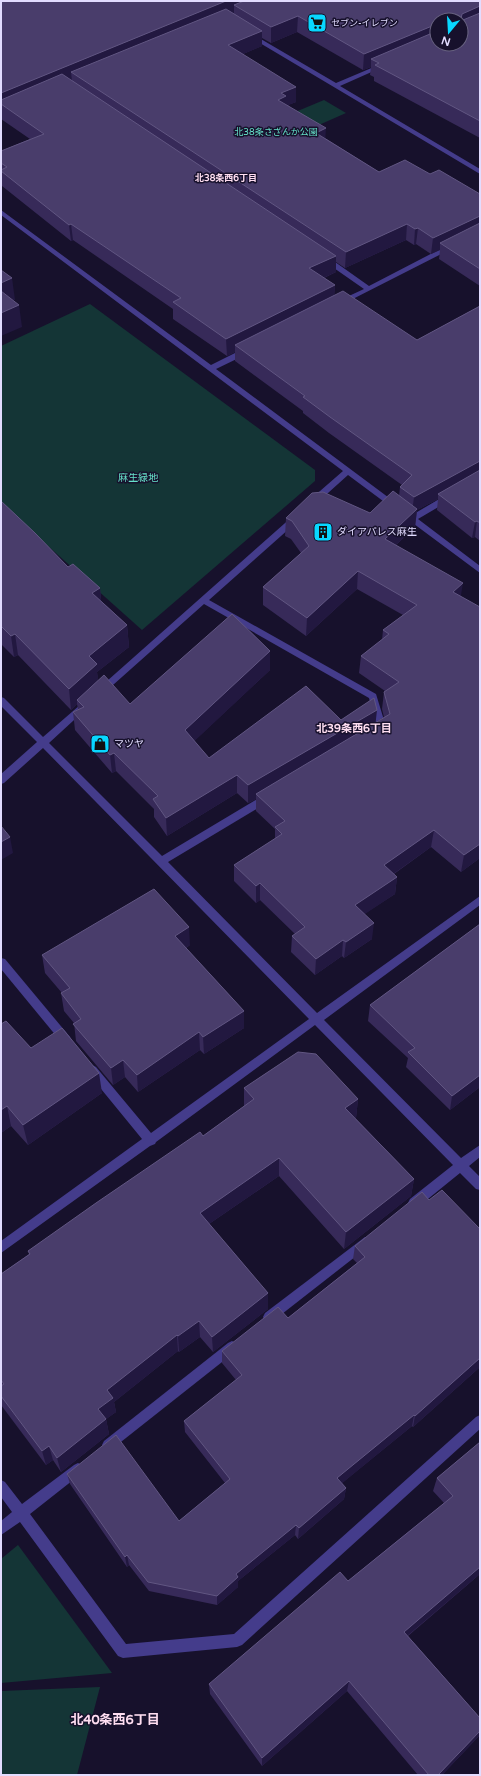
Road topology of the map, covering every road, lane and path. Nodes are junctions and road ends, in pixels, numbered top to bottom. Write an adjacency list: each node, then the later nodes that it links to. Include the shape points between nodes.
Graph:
1 (247, 33): 3 (street)
2 (388, 64): 3 (street)
3 (335, 86): 4 (street)
4 (480, 172)
5 (1, 212): 11 (street)
6 (459, 244): 8 (street)
7 (317, 254): 8 (street)
8 (369, 289): 9 (street)
9 (334, 306)
10 (256, 346): 11 (street)
11 (211, 368): 12 (street)
12 (348, 471): 14 (street); 16 (street)
13 (454, 494): 14 (street)
14 (412, 519): 15 (street)
15 (480, 570)
16 (203, 600): 18 (street, via 373,696 382,730); 19 (street)
17 (1, 700): 19 (street)
18 (368, 738)
19 (43, 743): 20 (street); 22 (street)
20 (1, 780)
21 (274, 794): 22 (street)
22 (160, 862): 25 (street)
23 (480, 900): 25 (street)
24 (1, 962): 26 (street)
25 (316, 1020): 28 (street); 30 (street)
26 (71, 1046)
27 (86, 1064): 28 (street)
28 (151, 1141): 34 (street)
29 (480, 1150): 30 (street)
30 (461, 1165): 31 (street); 32 (street)
31 (480, 1185)
32 (402, 1213)
33 (376, 1233): 35 (street)
34 (1, 1248)
35 (257, 1327)
36 (238, 1342): 38 (street)
37 (480, 1421): 41 (street, via 237,1640 123,1651)
38 (101, 1451)
39 (88, 1461): 41 (street)
40 (1, 1486): 41 (street)
41 (21, 1514): 42 (street)
42 (1, 1529)

